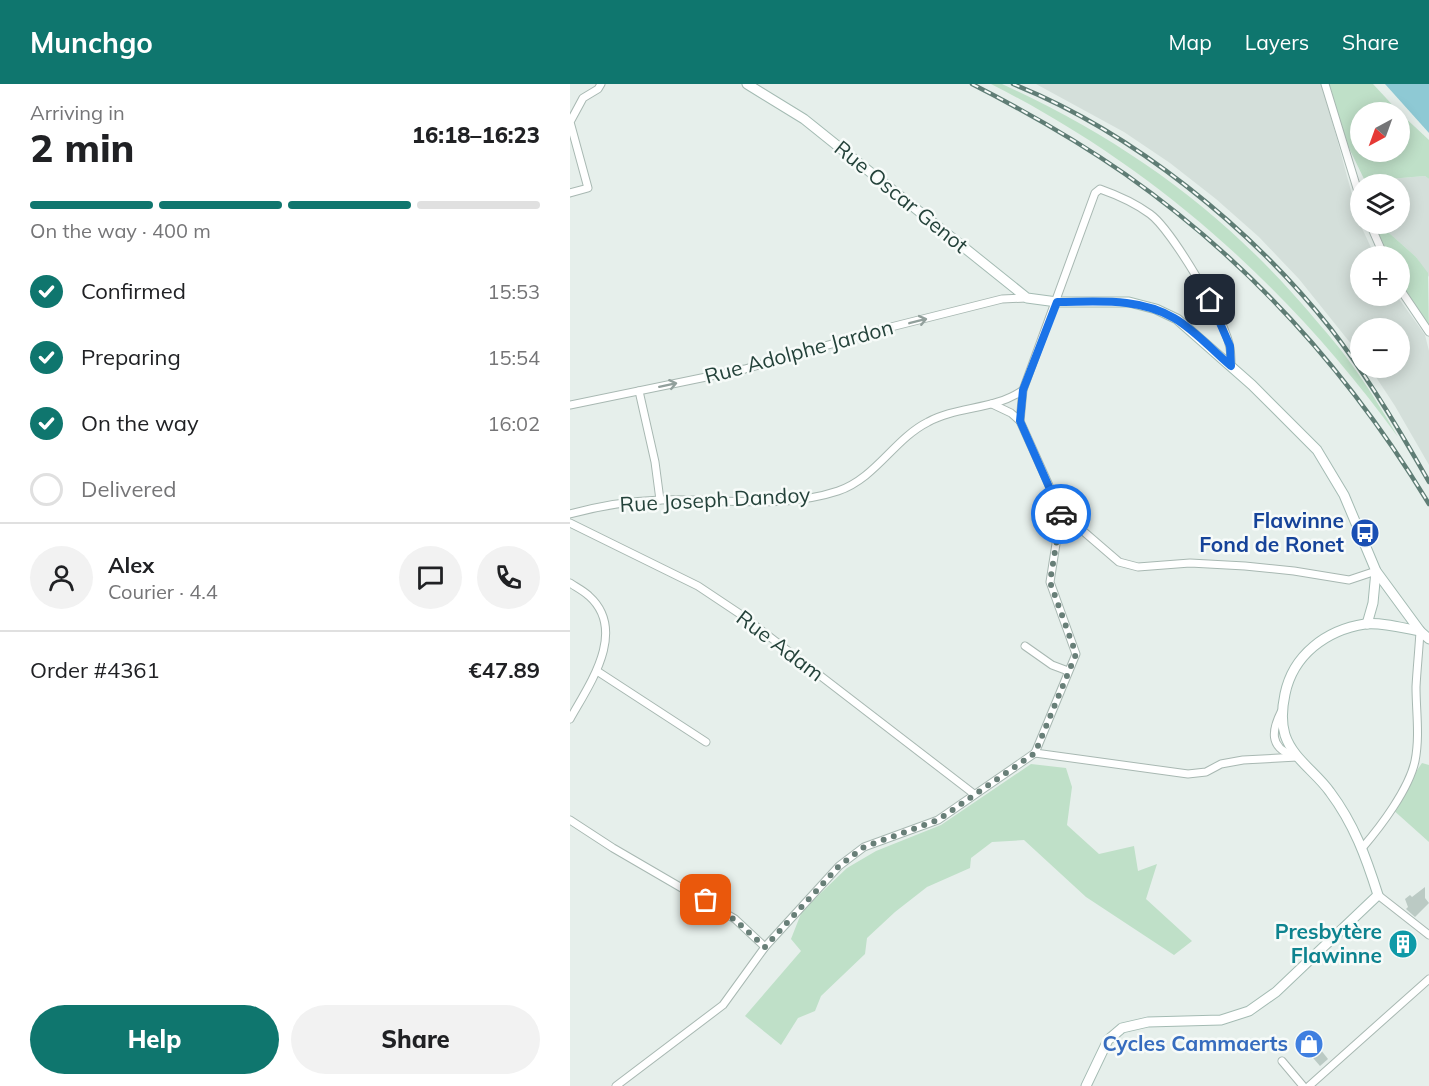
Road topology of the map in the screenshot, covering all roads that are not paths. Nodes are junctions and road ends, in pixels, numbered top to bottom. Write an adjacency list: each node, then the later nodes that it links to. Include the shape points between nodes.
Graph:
1 (601, 84): 5 (street, via 583,98 570,122 588,188)
2 (747, 84): 6 (street, Rue Oscar Genot, via 804,119)
3 (1325, 84): 4 (street)
4 (1353, 174)
5 (570, 193)
6 (1027, 298): 7 (street); 12 (street, Rue Adolphe Jardon, one-way to 6, via 745,369 1002,299)
7 (1057, 302): 10 (street, via 1129,302 1156,309 1177,319); 10 (street, via 1095,193 1100,189 1118,195 1151,214 1172,239 1210,300 1230,346); 11 (street)
8 (1410, 304): 9 (street)
9 (1429, 332)
10 (1231, 366): 20 (street, via 1322,457 1344,495)
11 (1023, 390): 13 (street, Rue Joseph Dandoy); 15 (street)
12 (639, 391): 14 (street, Rue Adolphe Jardon); 16 (street)
13 (992, 404): 15 (street); 16 (street, Rue Joseph Dandoy, via 930,420 911,432 866,476 839,490 797,499)
14 (570, 405)
15 (1020, 421): 17 (street)
16 (660, 500): 18 (street, Rue Joseph Dandoy, via 597,506)
17 (1061, 512): 20 (street, via 1119,562 1138,567 1190,563 1245,566 1349,580); 27 (street, via 1050,582 1076,654)
18 (570, 514)
19 (570, 523): 32 (street, Rue Adam, via 698,586 740,614)
20 (1376, 571): 22 (street); 23 (street)
21 (570, 583): 26 (street, via 590,597 606,626 606,643)
22 (1367, 624): 23 (street); 31 (street, via 1316,643 1300,659 1288,681 1282,710 1285,735)
23 (1420, 631): 24 (street); 34 (street, via 1415,762 1397,798)
24 (1429, 639)
25 (1024, 645): 27 (street)
26 (597, 671): 28 (street); 29 (street)
27 (1068, 671): 30 (street)
28 (570, 719)
29 (706, 742)
30 (1035, 753): 31 (street, via 1188,774 1206,772 1221,764); 32 (street)
31 (1297, 757): 34 (street, via 1330,791)
32 (974, 794): 37 (street, via 938,820 864,847 839,866)
33 (570, 820): 37 (street, via 725,913)
34 (1363, 848): 35 (street)
35 (1378, 895): 36 (street); 41 (street, via 1276,992 1249,1011 1221,1020 1148,1022 1122,1028 1108,1040)
36 (1429, 935)
37 (765, 947): 40 (street, via 723,1005)
38 (1429, 978): 43 (street)
39 (1282, 1061): 42 (street)
40 (616, 1086)
41 (1086, 1086)
42 (1303, 1086)
43 (1309, 1086)

